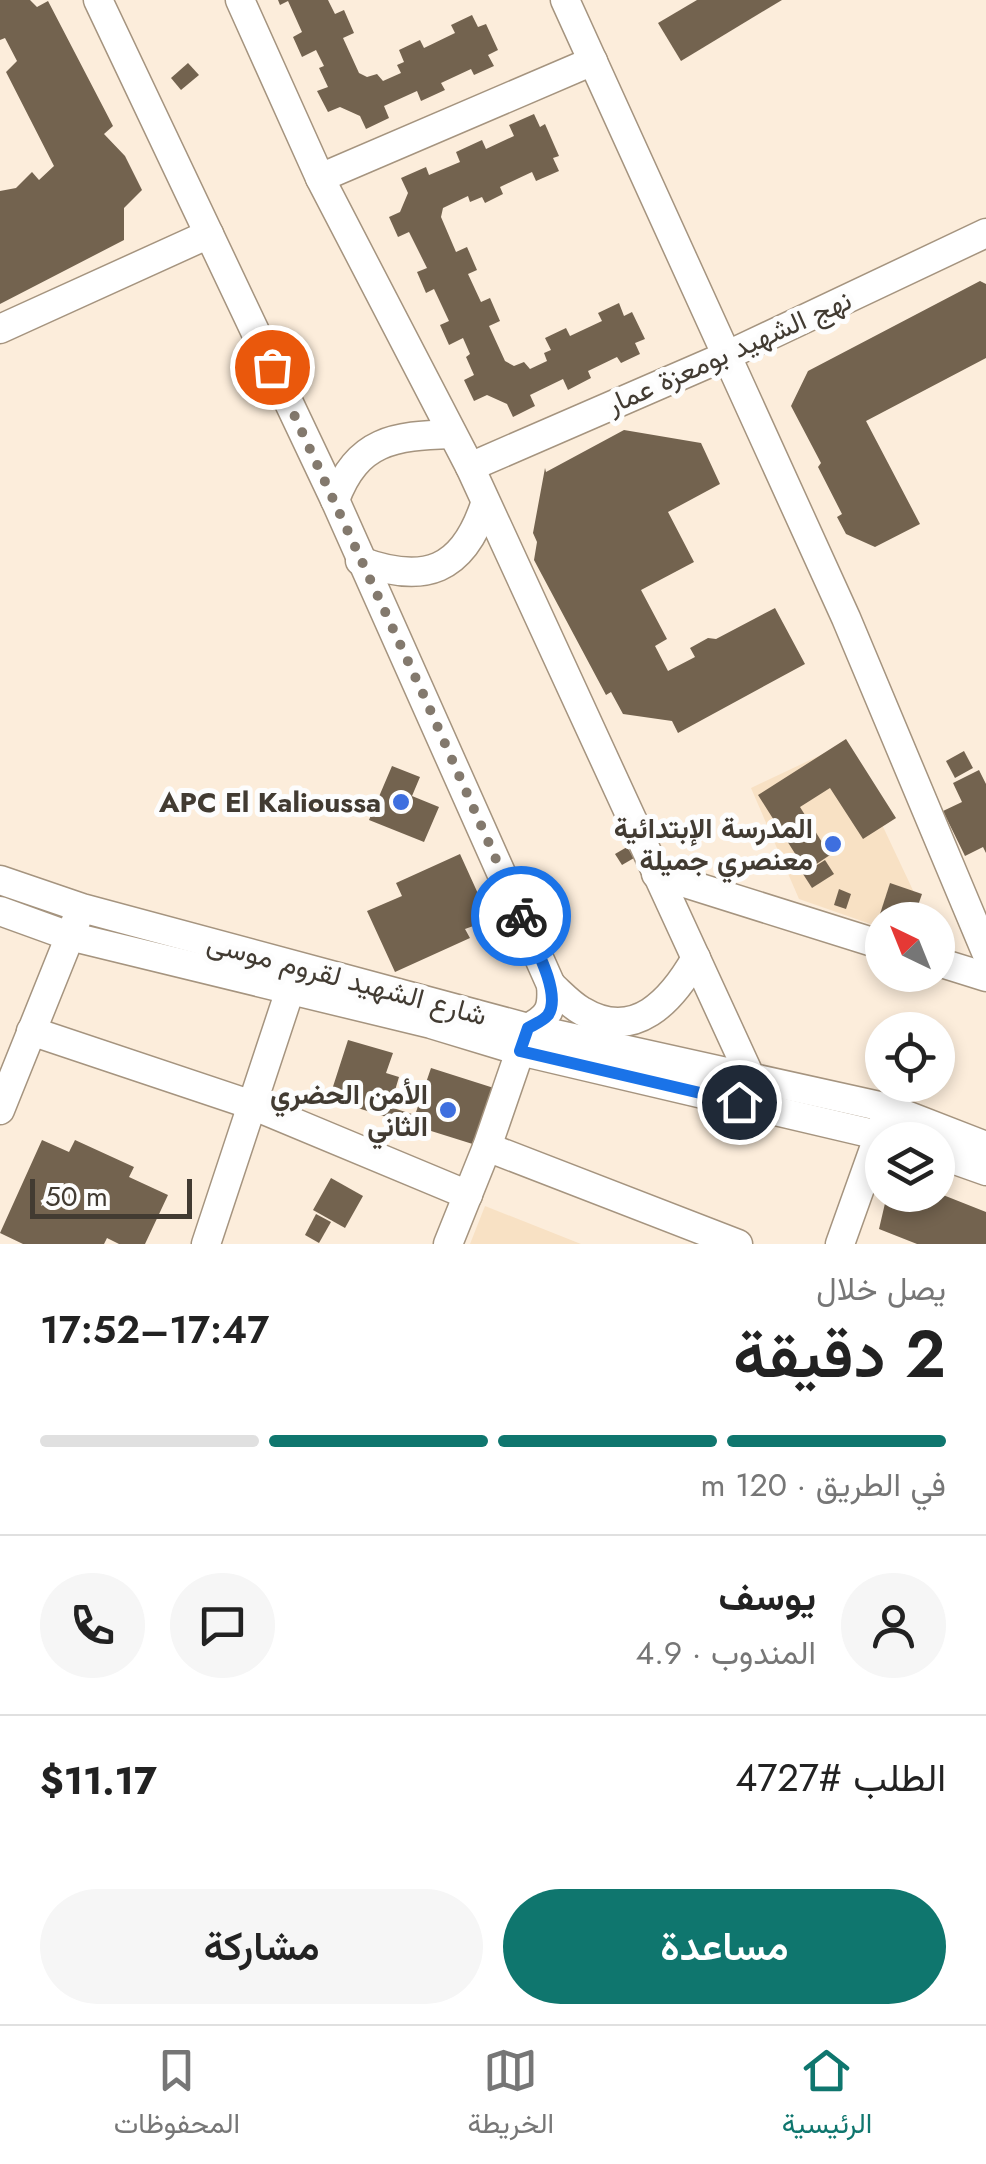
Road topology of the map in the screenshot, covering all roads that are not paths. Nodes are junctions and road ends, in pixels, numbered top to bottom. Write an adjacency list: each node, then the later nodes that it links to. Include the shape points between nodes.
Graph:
1 (98, 0): 6 (street)
2 (240, 0): 5 (street)
3 (565, 0): 4 (street)
4 (594, 61): 5 (street); 9 (street)
5 (320, 178): 10 (street)
6 (208, 234): 8 (street); 12 (street)
7 (986, 234): 9 (street, نهج الشهيد بومعزة عمار)
8 (0, 330)
9 (728, 355): 11 (street, نهج الشهيد بومعزة عمار); 21 (street)
10 (452, 434): 11 (street); 12 (street, via 375,447 351,467)
11 (470, 467): 13 (street)
12 (335, 500): 14 (street)
13 (485, 504): 14 (street, via 472,540 437,568 395,572); 15 (street)
14 (360, 560): 26 (street)
15 (656, 874): 20 (street); 22 (street)
16 (0, 880): 17 (street, شارع الشهيد لقروم موسى)
17 (82, 908): 19 (street); 25 (street, شارع الشهيد لقروم موسى)
18 (0, 911): 19 (street, شارع الشهيد لقروم موسى)
19 (69, 936): 25 (street, شارع الشهيد لقروم موسى); 28 (street)
20 (865, 940)
21 (986, 952)
22 (696, 958): 27 (street, via 656,1010 633,1020); 30 (street)
23 (955, 967): 24 (street)
24 (986, 977)
25 (294, 978): 29 (street, شارع الشهيد لقروم موسى); 31 (street)
26 (551, 985): 27 (street); 29 (street, via 553,1005)
27 (599, 1020): 29 (street)
28 (31, 1031): 31 (street); 32 (street)
29 (524, 1039): 30 (street, شارع الشهيد لقروم موسى); 33 (street, شارع الشهيد لقروم موسى); 37 (street)
30 (751, 1078): 34 (street, شارع الشهيد لقروم موسى)
31 (252, 1105): 41 (street); 42 (street)
32 (0, 1110)
33 (868, 1122)
34 (875, 1122)
35 (955, 1140): 36 (street, شارع الشهيد لقروم موسى)
36 (986, 1146)
37 (488, 1148): 41 (street); 44 (street)
38 (955, 1160): 39 (street)
39 (986, 1172)
40 (865, 1184): 45 (street)
41 (468, 1194): 43 (street)
42 (206, 1244)
43 (448, 1244)
44 (738, 1244)
45 (840, 1244)

